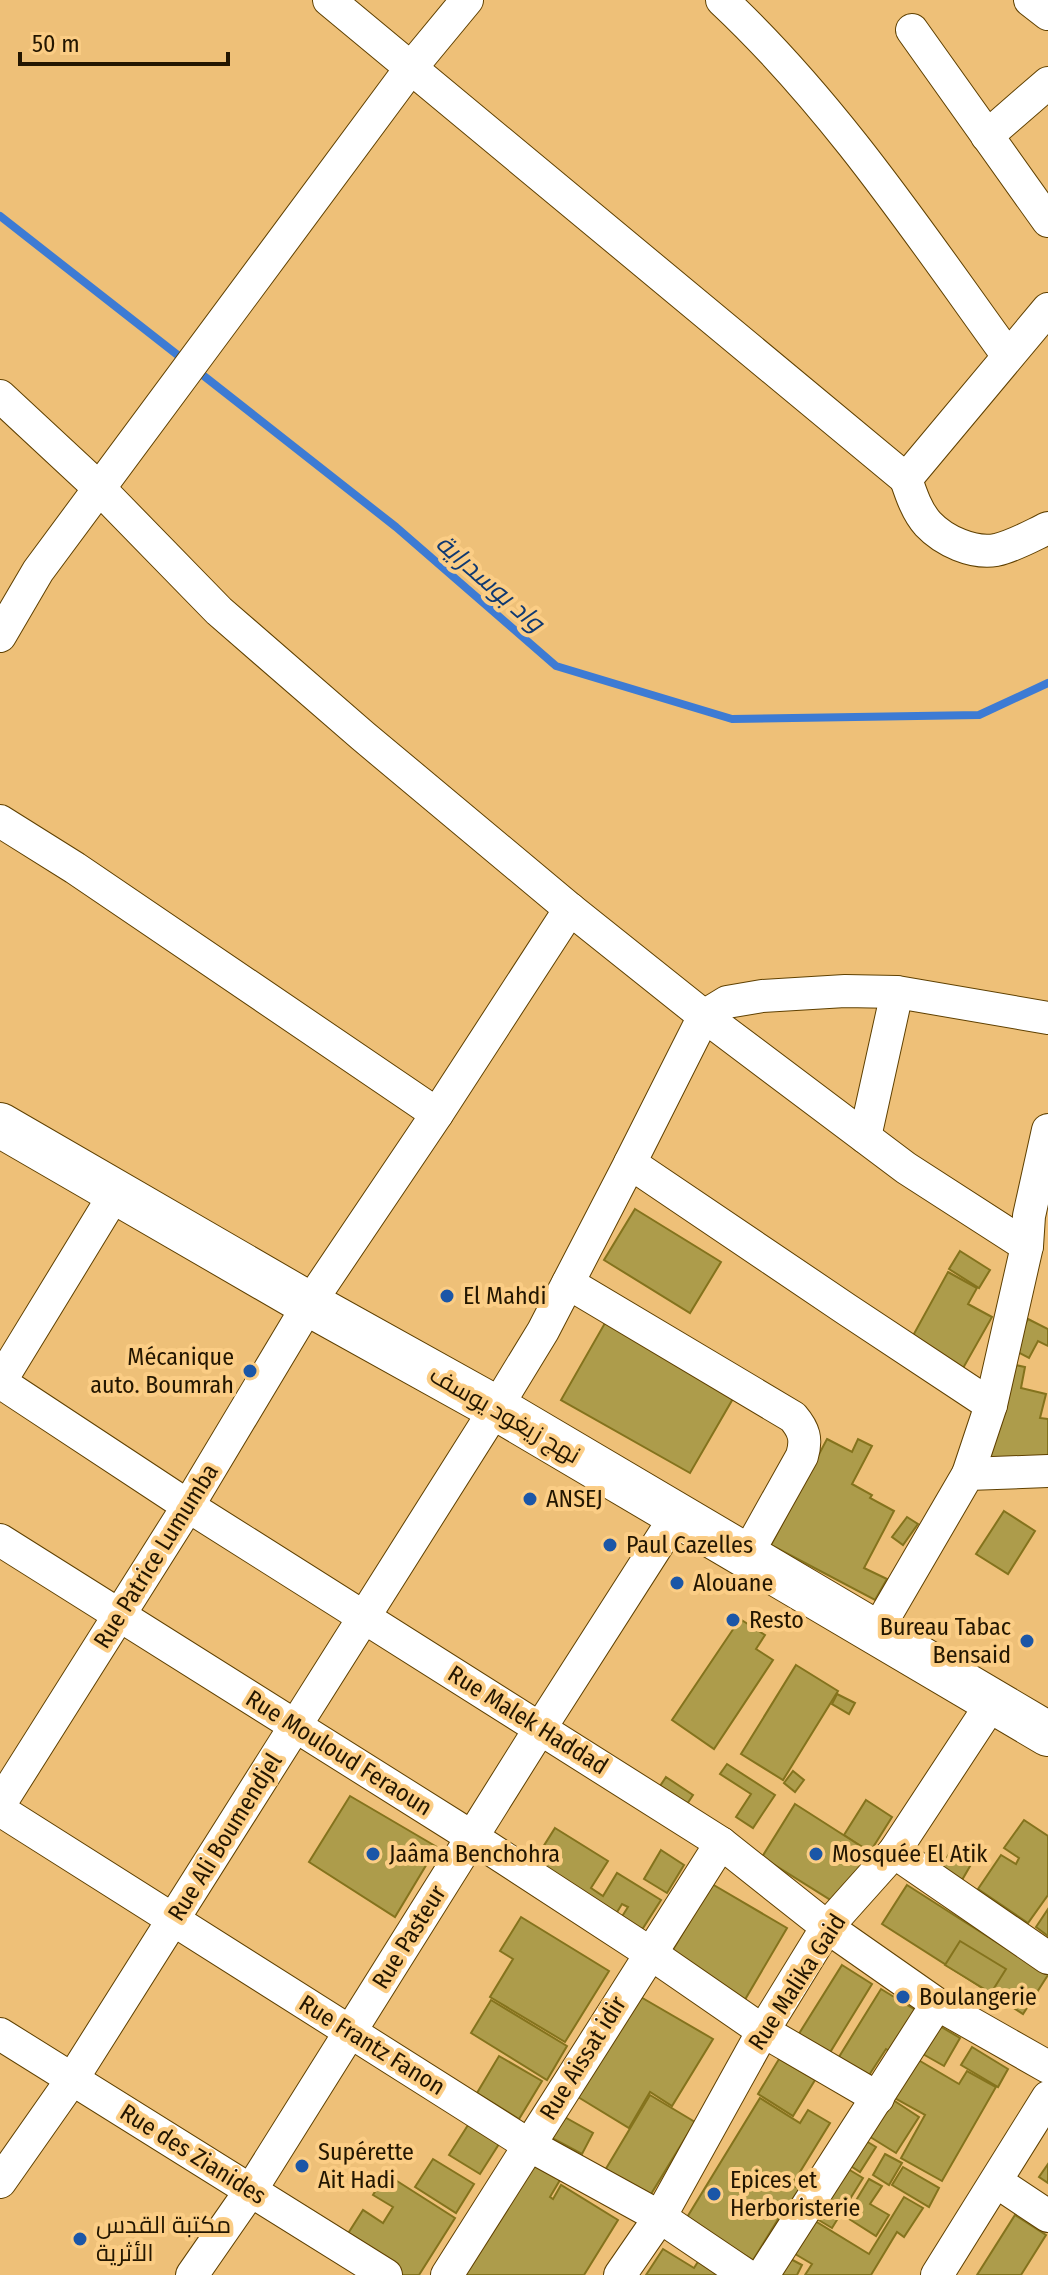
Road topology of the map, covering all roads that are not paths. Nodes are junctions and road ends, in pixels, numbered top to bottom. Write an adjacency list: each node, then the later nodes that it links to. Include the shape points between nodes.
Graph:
1 (329, 0): 7 (street)
2 (467, 0): 7 (street)
3 (722, 0): 12 (street, via 793,73 874,172)
4 (1030, 0): 5 (street)
5 (1048, 14)
6 (912, 30): 9 (street)
7 (410, 69): 14 (street); 15 (street)
8 (1048, 83): 9 (street)
9 (987, 136): 10 (street)
10 (1048, 221)
11 (1048, 309): 12 (street)
12 (1008, 356): 14 (street)
13 (0, 396): 15 (street)
14 (906, 479): 16 (street, via 928,524 965,547 994,550)
15 (99, 488): 17 (street); 19 (street, via 219,611)
16 (1048, 528)
17 (3, 625)
18 (0, 821): 23 (street)
19 (570, 909): 21 (street); 23 (street, Rue Patrice Lumumba)
20 (897, 992): 21 (street, via 762,996 727,1002); 22 (street); 26 (street)
21 (704, 1016): 26 (street); 27 (street, Rue Ali Boumendjel)
22 (1048, 1018)
23 (437, 1114): 31 (street, Rue Patrice Lumumba)
24 (0, 1125): 28 (main road, نهج زيغود يوسف)
25 (1048, 1130): 29 (street)
26 (865, 1137): 29 (street, via 906,1168)
27 (630, 1163): 30 (street, Rue Ali Boumendjel); 33 (street)
28 (116, 1192): 31 (main road, نهج زيغود يوسف); 32 (street)
29 (1034, 1227): 33 (street)
30 (568, 1283): 34 (street, Rue Ali Boumendjel); 40 (street, via 793,1417 802,1428 802,1456)
31 (309, 1304): 34 (main road, نهج زيغود يوسف); 37 (street, Rue Patrice Lumumba)
32 (0, 1382): 37 (street, Rue Malek Haddad)
33 (991, 1405): 36 (street)
34 (496, 1408): 38 (main road, نهج زيغود يوسف); 42 (street, Rue Ali Boumendjel)
35 (1048, 1471): 36 (street)
36 (968, 1474): 43 (street)
37 (188, 1506): 41 (street, Rue Patrice Lumumba); 42 (street, Rue Malek Haddad)
38 (676, 1516): 40 (main road, نهج زيغود يوسف); 46 (street, Rue Pasteur)
39 (0, 1540): 41 (street, Rue Mouloud Feraoun)
40 (746, 1556): 43 (main road, نهج زيغود يوسف)
41 (120, 1616): 45 (street, Rue Mouloud Feraoun); 48 (street, Rue Patrice Lumumba)
42 (365, 1616): 45 (street, Rue Ali Boumendjel); 46 (street, Rue Malek Haddad)
43 (876, 1632): 44 (main road, نهج زيغود يوسف)
44 (992, 1703): 47 (main road, نهج زيغود يوسف); 52 (street, Rue Malika Gaid)
45 (296, 1726): 50 (street, Rue Mouloud Feraoun); 53 (street, Rue Ali Boumendjel)
46 (541, 1727): 50 (street, Rue Pasteur); 51 (street, Rue Malek Haddad)
47 (1048, 1734)
48 (0, 1804)
49 (0, 1810): 53 (street, Rue Frantz Fanon)
50 (472, 1837): 55 (street, Rue Mouloud Feraoun); 59 (street, Rue Pasteur)
51 (721, 1843): 54 (street, Rue Malek Haddad); 55 (street, Rue Aissat idir)
52 (894, 1852): 54 (street, Rue Malika Gaid); 56 (street)
53 (173, 1918): 59 (street, Rue Frantz Fanon); 62 (street, Rue Ali Boumendjel)
54 (827, 1927): 57 (street, Rue Malek Haddad); 58 (street, Rue Malika Gaid)
55 (650, 1953): 58 (street, Rue Mouloud Feraoun); 65 (street, Rue Aissat idir)
56 (1048, 1958)
57 (937, 2004): 61 (street, Rue Malek Haddad); 64 (street)
58 (763, 2031): 64 (street, Rue Mouloud Feraoun); 70 (street, Rue Malika Gaid)
59 (350, 2032): 65 (street, Rue Frantz Fanon); 68 (street, Rue Pasteur)
60 (0, 2034): 62 (street, Rue des Zianides)
61 (1048, 2067)
62 (73, 2078): 66 (street, Rue Ali Boumendjel); 68 (street, Rue des Zianides)
63 (1048, 2097): 67 (street)
64 (878, 2098): 76 (street)
65 (529, 2145): 70 (street, Rue Frantz Fanon); 73 (street, Rue Aissat idir)
66 (0, 2182)
67 (997, 2182): 69 (street); 77 (street)
68 (251, 2190): 71 (street, Rue Pasteur); 72 (street, Rue des Zianides)
69 (1048, 2216)
70 (660, 2217): 74 (street, Rue Malika Gaid); 75 (street, Rue Frantz Fanon)
71 (192, 2275)
72 (386, 2275)
73 (447, 2275)
74 (620, 2275)
75 (746, 2275)
76 (763, 2275)
77 (937, 2275)

